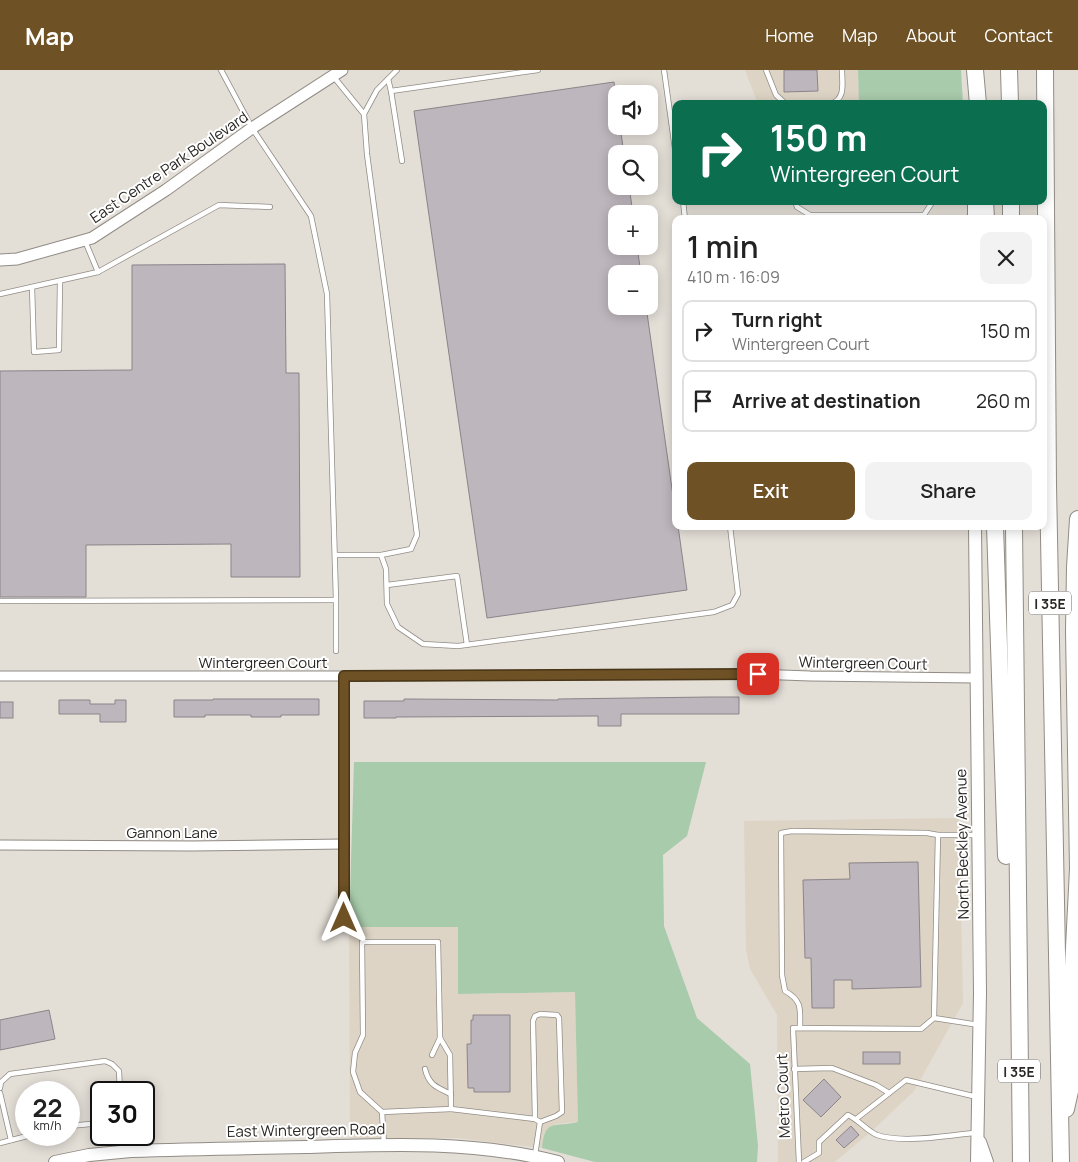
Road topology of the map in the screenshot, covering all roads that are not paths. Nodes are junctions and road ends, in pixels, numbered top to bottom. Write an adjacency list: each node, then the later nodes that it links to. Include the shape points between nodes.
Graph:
1 (221, 70): 21 (lane)
2 (397, 70): 11 (lane)
3 (538, 70): 12 (lane)
4 (664, 70): 20 (lane)
5 (766, 70): 13 (lane, via 776,96)
6 (842, 70): 14 (lane, via 843,94)
7 (974, 70): 15 (main road); 16 (highway)
8 (1009, 70): 17 (highway)
9 (1045, 70): 18 (highway, I 35E)
10 (337, 73): 19 (lane); 21 (street, East Centre Park Boulevard)
11 (388, 79): 12 (lane); 19 (lane, via 377,90)
12 (391, 91): 22 (lane)
13 (781, 100)
14 (839, 100)
15 (973, 100)
16 (978, 100)
17 (1010, 100)
18 (1045, 100)
19 (364, 114): 41 (lane, via 366,154 417,536 411,549)
20 (672, 127)
21 (252, 128): 28 (street, East Centre Park Boulevard, via 166,190); 40 (lane, via 311,216 327,294)
22 (402, 161)
23 (796, 205): 25 (lane)
24 (270, 207): 30 (lane, via 219,205)
25 (810, 215)
26 (810, 215): 27 (lane)
27 (924, 215)
28 (84, 240): 29 (street, East Centre Park Boulevard, via 17,259); 30 (lane)
29 (0, 260)
30 (98, 272): 31 (lane)
31 (60, 281): 32 (lane); 32 (lane, via 59,350 34,352)
32 (32, 287): 33 (lane)
33 (0, 294)
34 (1047, 347): 75 (highway, I 35E)
35 (1078, 519): 75 (highway, via 1074,631 1078,861 1072,1082)
36 (730, 530): 45 (lane, via 738,594 732,605 714,612)
37 (975, 530): 49 (main road, North Beckley Avenue)
38 (995, 530): 55 (highway, via 1006,868)
39 (1014, 530): 55 (highway, I 35E)
40 (335, 555): 41 (lane); 43 (lane)
41 (381, 555): 42 (lane, via 386,569)
42 (386, 586): 45 (lane, via 387,604 398,627 423,644); 45 (lane, via 457,576)
43 (336, 600): 44 (lane); 46 (lane)
44 (0, 601)
45 (467, 645)
46 (336, 651)
47 (0, 676): 48 (street, Wintergreen Court)
48 (344, 676): 49 (street, Wintergreen Court, via 758,674); 52 (street)
49 (976, 678): 51 (main road, North Beckley Avenue)
50 (938, 835): 51 (lane); 56 (lane); 58 (lane, via 780,833 782,975 785,991 800,1003)
51 (978, 835): 57 (main road, North Beckley Avenue)
52 (344, 844): 53 (street, Gannon Lane); 54 (street)
53 (0, 845)
54 (344, 918)
55 (1019, 1007): 76 (highway, I 35E)
56 (934, 1018): 57 (lane); 58 (lane, via 921,1029)
57 (980, 1025): 68 (main road, North Beckley Avenue)
58 (800, 1028): 61 (lane, Metro Court, via 793,1028)
59 (440, 1038): 60 (lane); 67 (lane, via 450,1055); 70 (lane, via 438,942 362,942 363,1035 354,1054 353,1072 360,1092)
60 (432, 1055)
61 (794, 1068): 66 (lane, via 832,1068); 86 (lane, Metro Court)
62 (425, 1069): 67 (lane, via 428,1080)
63 (119, 1081): 64 (lane, via 119,1071 105,1061 10,1074 1,1082)
64 (0, 1088)
65 (0, 1093): 78 (lane)
66 (889, 1093): 68 (lane, via 906,1080); 71 (lane)
67 (451, 1094): 69 (lane)
68 (978, 1097): 74 (main road, North Beckley Avenue)
69 (451, 1109): 70 (lane); 72 (lane)
70 (382, 1112): 80 (lane)
71 (856, 1119): 74 (lane, via 876,1134 899,1140); 87 (lane, via 848,1115 820,1142 819,1153)
72 (535, 1120): 73 (lane); 73 (lane, via 533,1021 540,1014 557,1015 562,1112)
73 (540, 1122): 83 (lane)
74 (977, 1132): 88 (main road, North Beckley Avenue); 89 (main road)
75 (1060, 1135): 92 (highway, I 35E)
76 (1020, 1136): 90 (highway); 91 (highway, I 35E)
77 (15, 1139): 78 (lane)
78 (11, 1140): 79 (lane)
79 (0, 1143)
80 (384, 1145): 82 (main road, East Wintergreen Road); 83 (main road, East Wintergreen Road, via 473,1146)
81 (131, 1146): 82 (lane)
82 (131, 1151): 84 (main road, East Wintergreen Road, via 89,1154)
83 (535, 1159): 85 (main road, East Wintergreen Road)
84 (55, 1162)
85 (558, 1162)
86 (798, 1162)
87 (804, 1162)
88 (977, 1162)
89 (987, 1162)
90 (1014, 1162)
91 (1021, 1162)
92 (1060, 1162)

